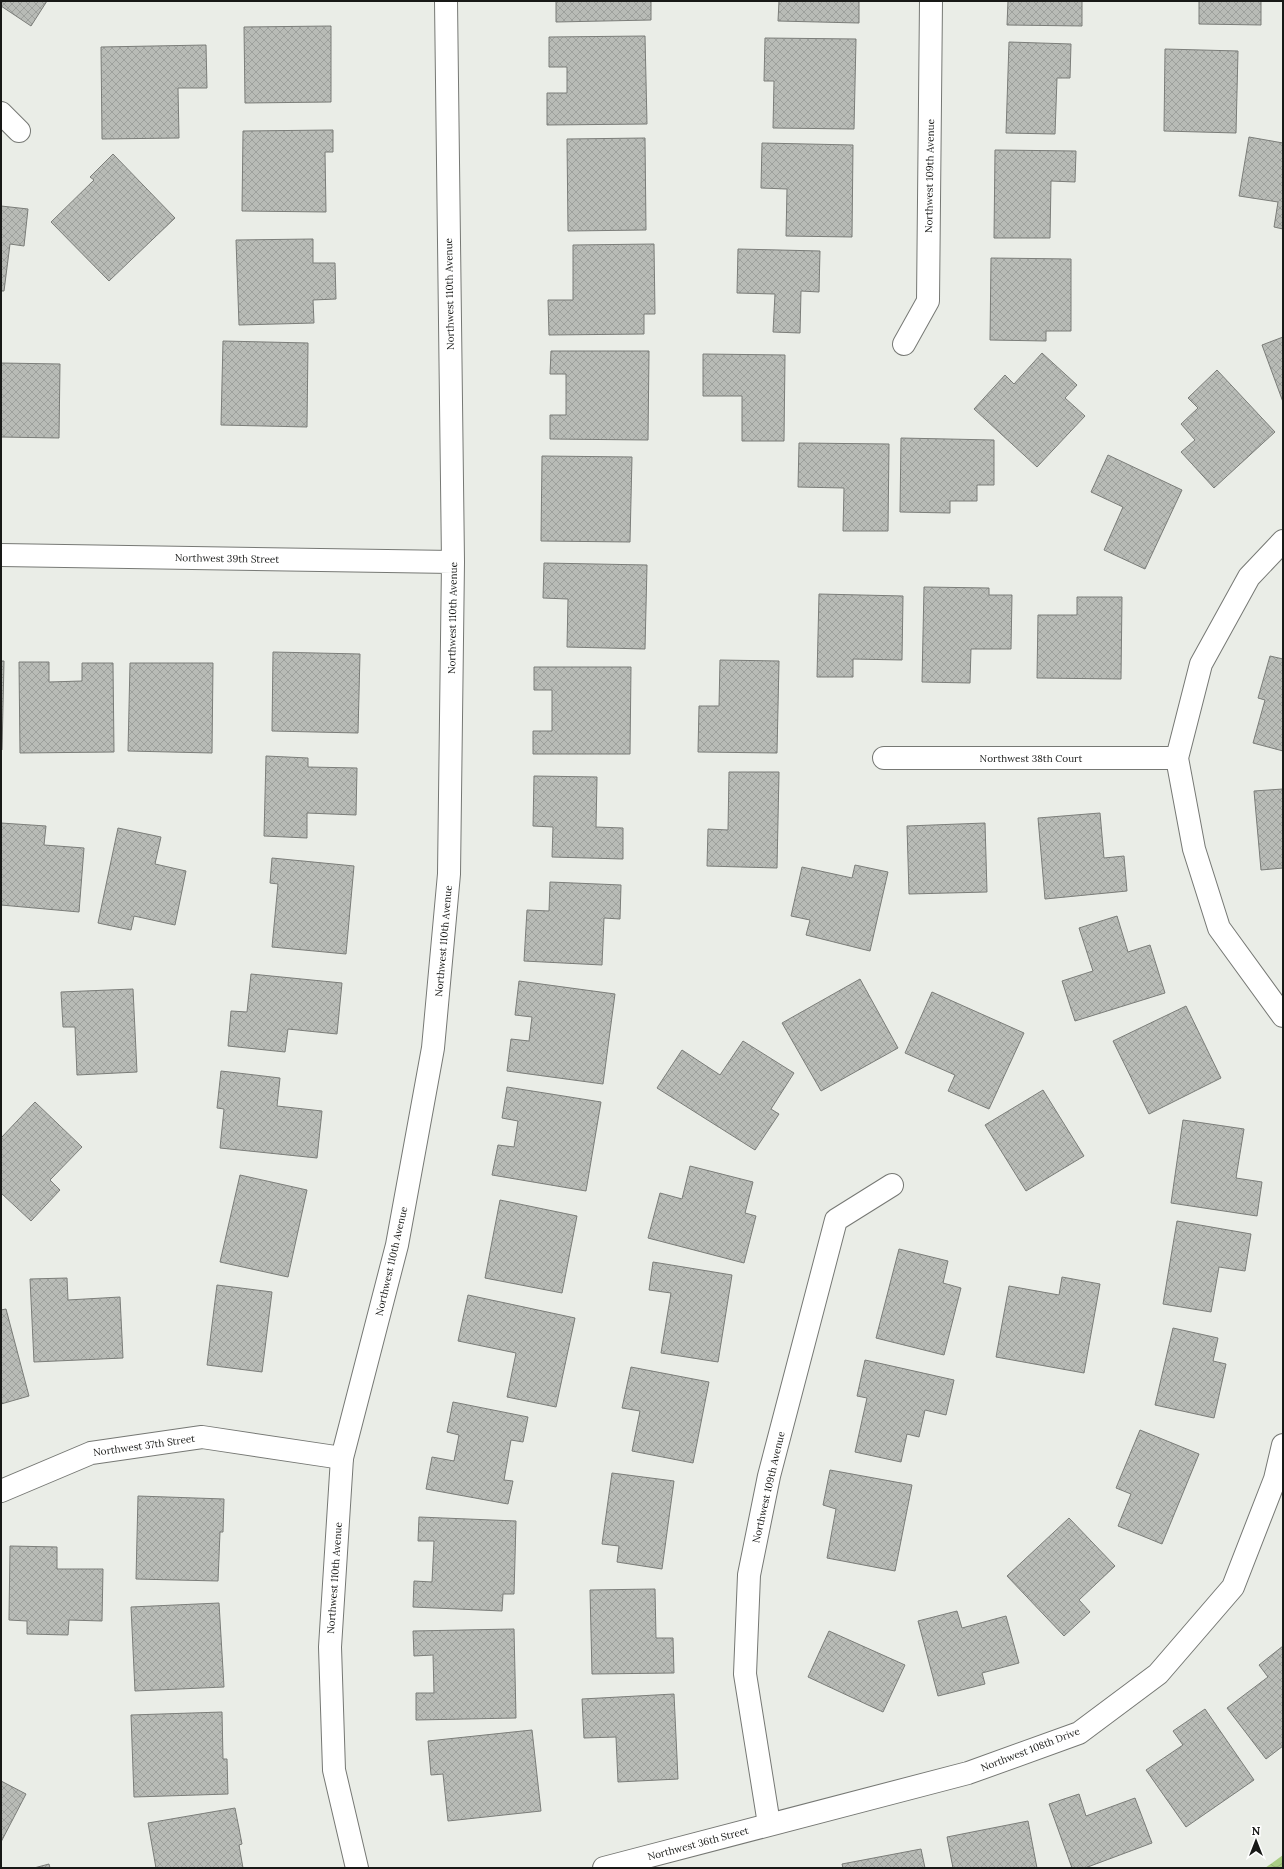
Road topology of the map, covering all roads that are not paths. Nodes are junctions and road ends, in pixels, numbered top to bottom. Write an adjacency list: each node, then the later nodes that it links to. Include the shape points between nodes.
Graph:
1 (446, 1): 8 (street, Northwest 110th Avenue)
2 (931, 1): 5 (street, Northwest 109th Avenue, via 928,301)
3 (1, 113): 4 (street)
4 (19, 131)
5 (904, 344)
6 (1283, 541): 10 (street, via 1249,577 1202,664)
7 (1, 555): 8 (street, Northwest 39th Street)
8 (453, 562): 14 (street, Northwest 110th Avenue, via 449,874 433,1048 397,1245)
9 (884, 758): 10 (street, Northwest 38th Court)
10 (1178, 758): 11 (street, via 1194,849 1219,928)
11 (1283, 1016)
12 (892, 1184): 17 (street, Northwest 109th Avenue, via 836,1220 769,1476 751,1568 745,1674)
13 (1283, 1445): 15 (street, Northwest 108th Drive)
14 (342, 1458): 16 (street, Northwest 37th Street, via 202,1437 91,1453); 18 (street, Northwest 110th Avenue, via 330,1648 334,1770)
15 (1279, 1480): 17 (street, Northwest 108th Drive, via 1233,1587 1158,1674 1079,1733 968,1773)
16 (1, 1491)
17 (769, 1824): 19 (street, Northwest 36th Street)
18 (358, 1868)
19 (604, 1868)

